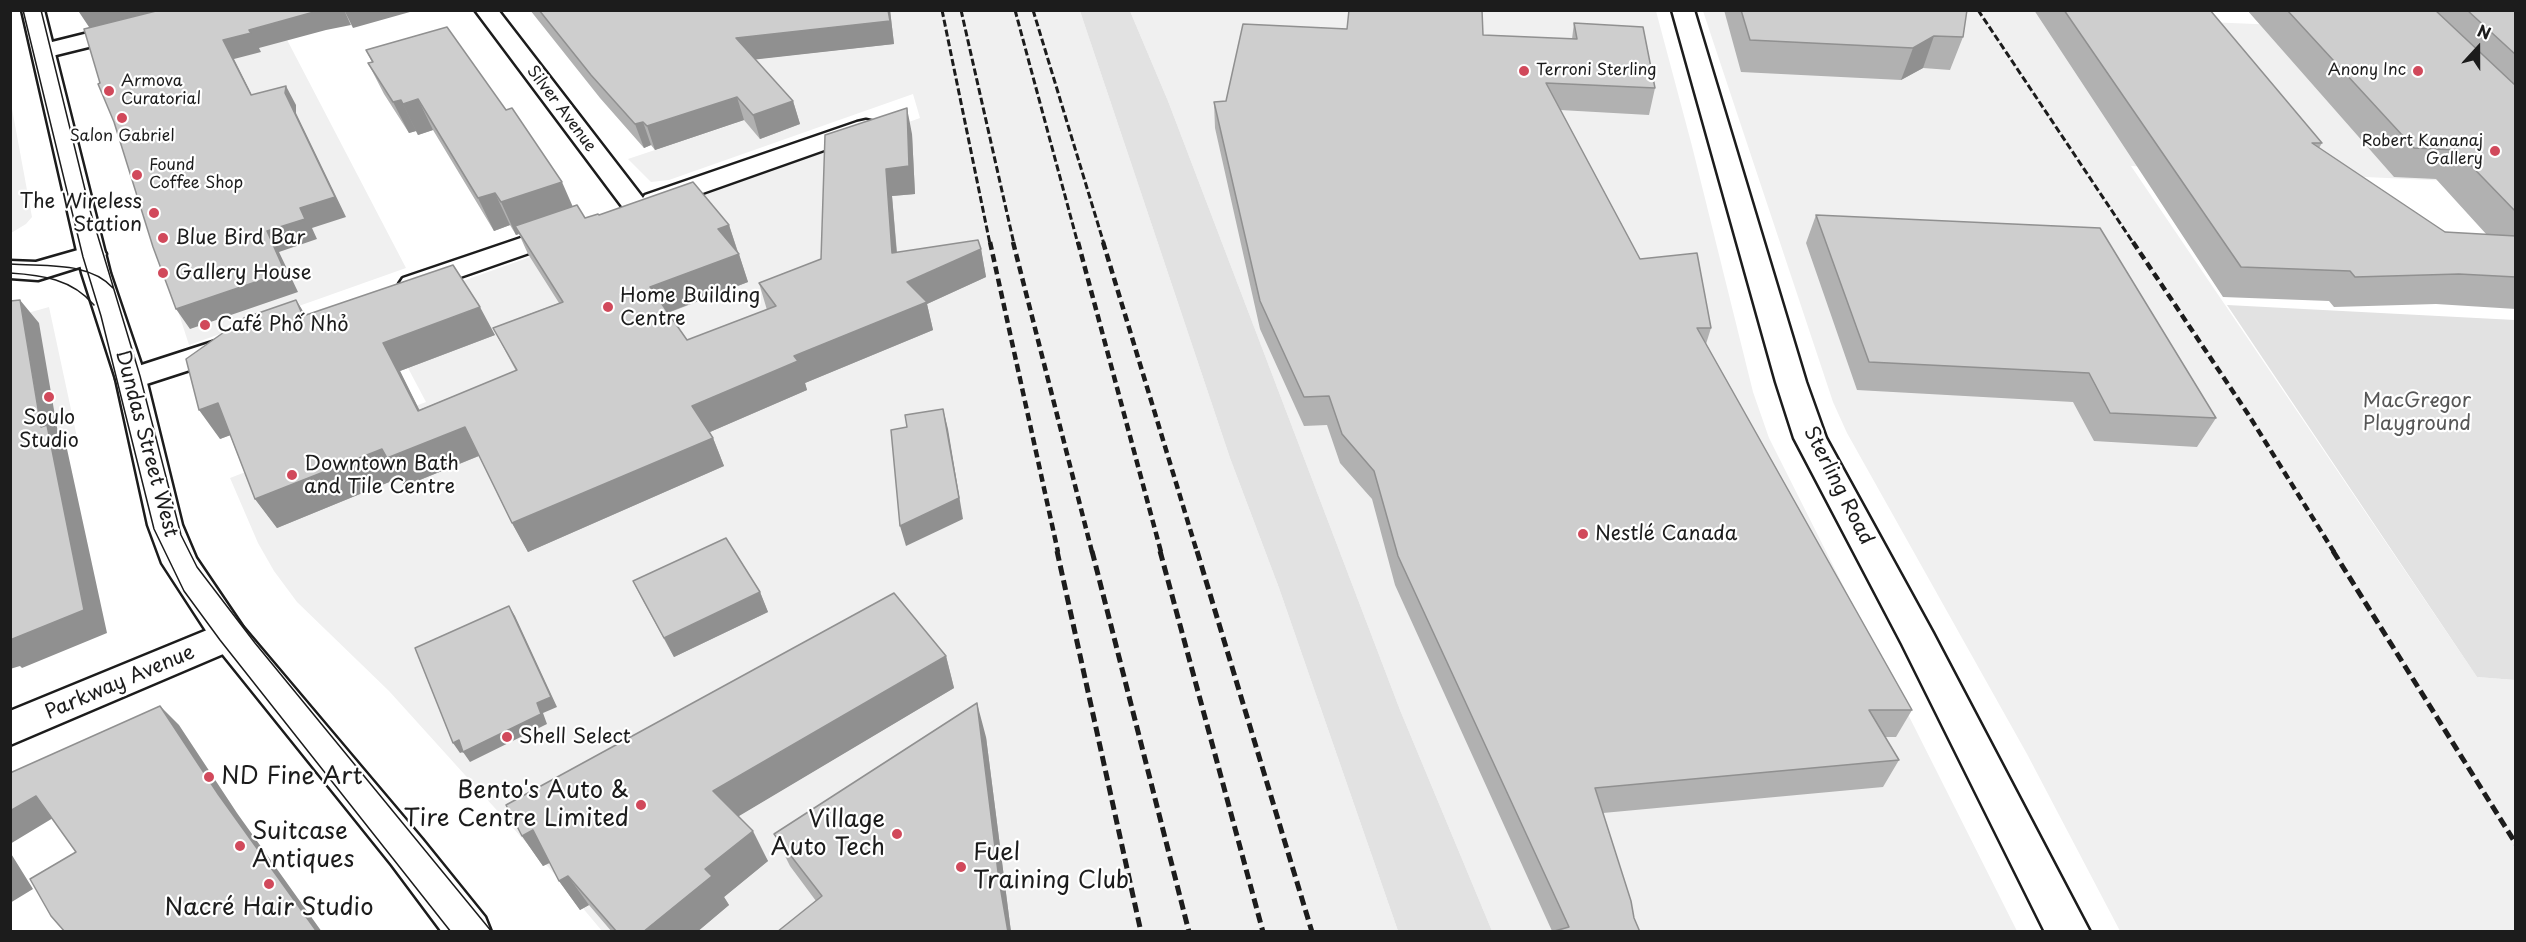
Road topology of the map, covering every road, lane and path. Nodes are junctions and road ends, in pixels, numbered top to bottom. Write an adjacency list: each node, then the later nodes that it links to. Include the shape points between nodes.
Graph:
1 (33, 10): 5 (street, Dundas Street West)
2 (210, 10): 5 (street)
3 (486, 10): 7 (street, Silver Avenue)
4 (1683, 10): 16 (street, Sterling Road, via 1810,438)
5 (44, 51): 8 (street, Dundas Street West)
6 (885, 120): 7 (street)
7 (636, 207): 10 (street)
8 (92, 254): 9 (street, via 38,271); 12 (street, Dundas Street West)
9 (11, 270)
10 (389, 292)
11 (249, 340): 12 (street)
12 (131, 379): 13 (street, Dundas Street West, via 165,525 180,563)
13 (229, 636): 14 (street, Parkway Avenue); 15 (street, Dundas Street West)
14 (10, 729)
15 (469, 932)
16 (2068, 932)

